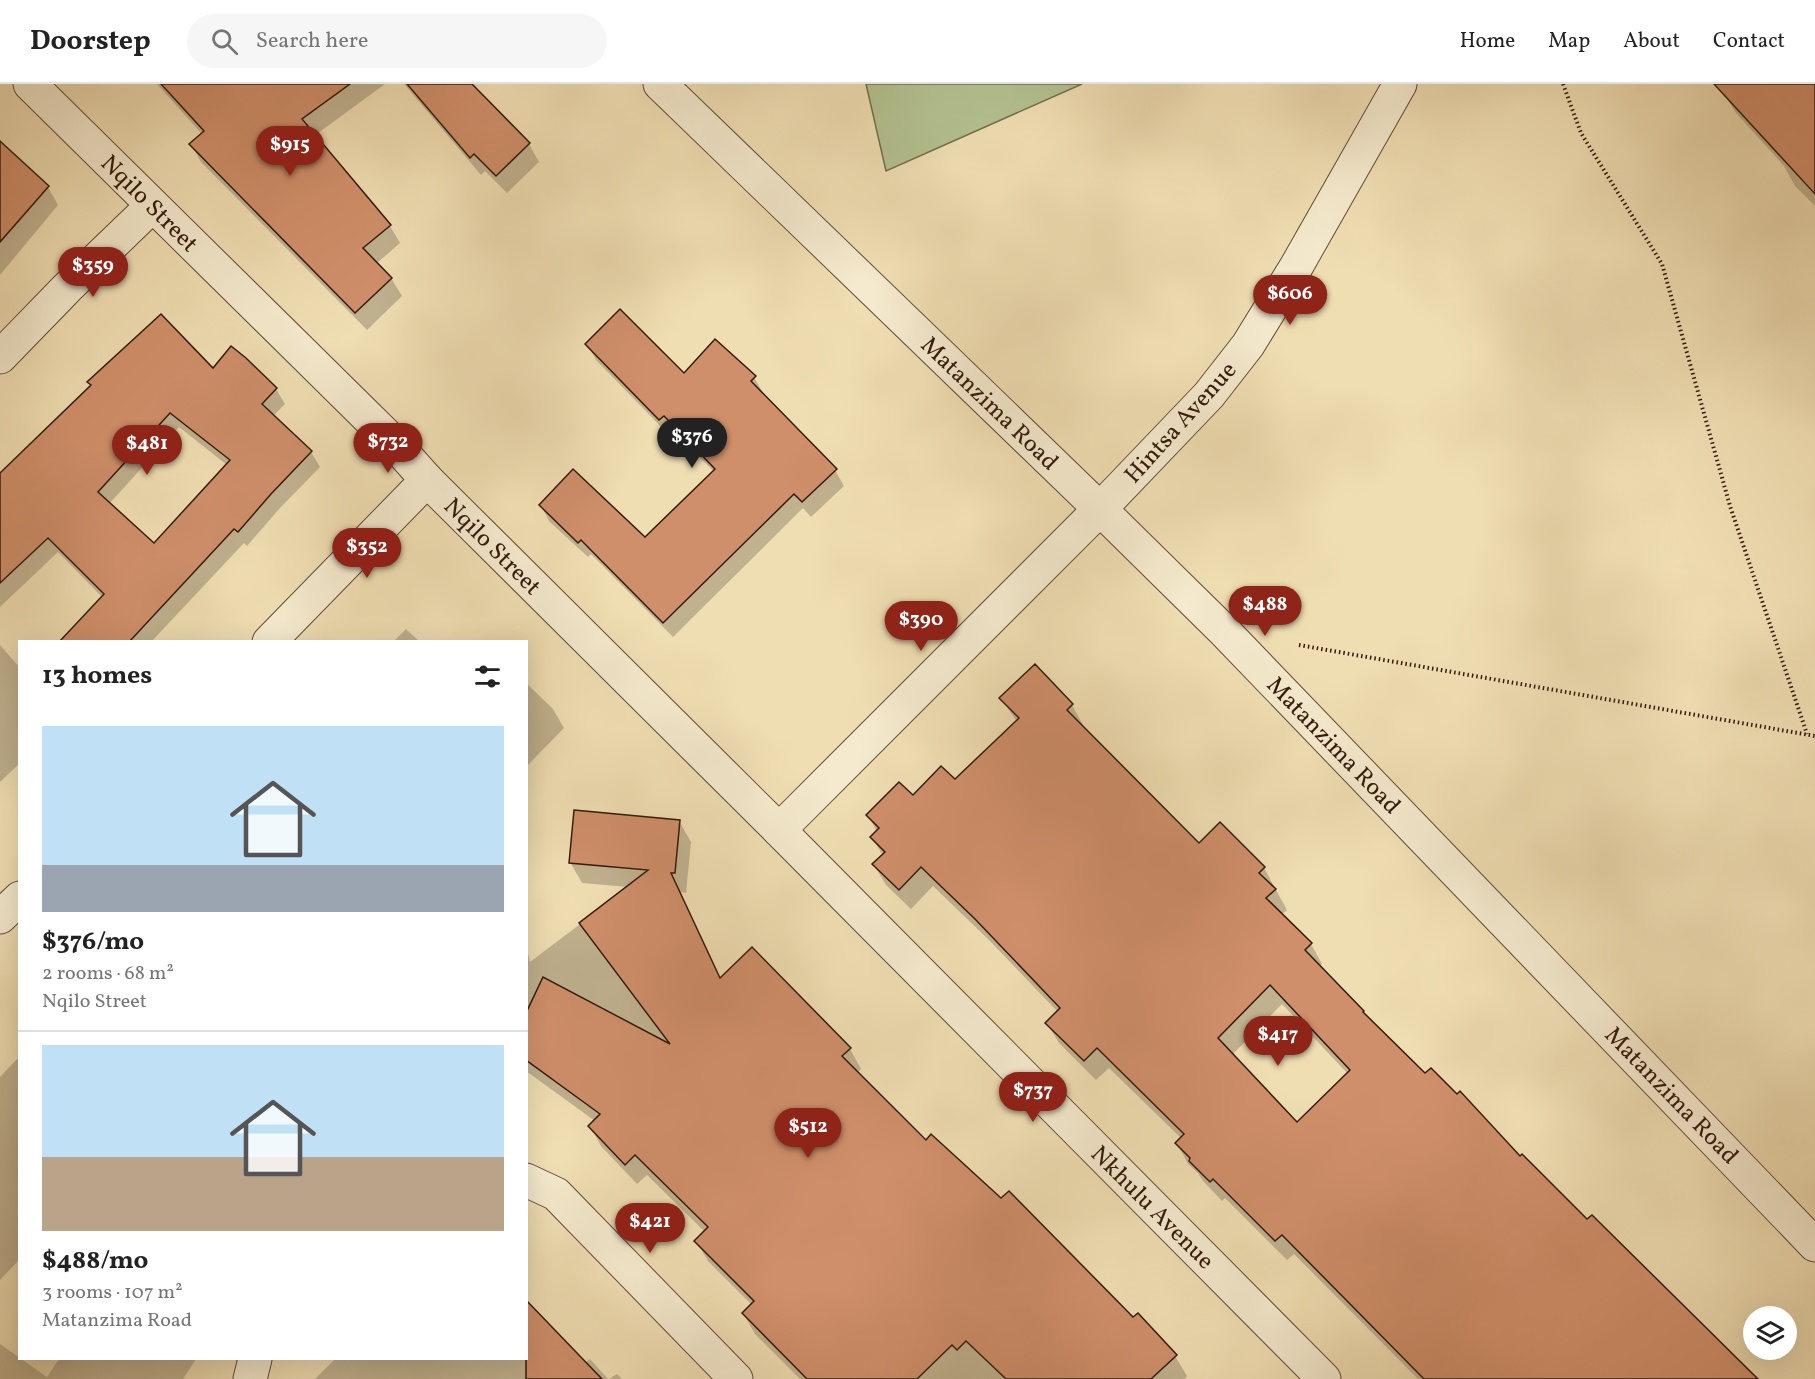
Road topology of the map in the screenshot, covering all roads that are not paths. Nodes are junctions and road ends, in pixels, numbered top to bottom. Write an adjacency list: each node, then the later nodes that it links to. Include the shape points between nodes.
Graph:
1 (30, 84): 4 (street, Nqilo Street)
2 (660, 84): 7 (street, Matanzima Road)
3 (1400, 84): 7 (street, Hintsa Avenue, via 1248,345 1209,395)
4 (152, 206): 5 (street); 6 (street, Nqilo Street)
5 (0, 357)
6 (427, 480): 8 (street); 9 (street, Nqilo Street)
7 (1100, 509): 9 (street, Hintsa Avenue); 13 (street, Matanzima Road, via 1225,632)
8 (271, 640)
9 (779, 830): 17 (street, Nkhulu Avenue)
10 (18, 900): 11 (street)
11 (0, 918)
12 (528, 1181): 16 (street, via 556,1194)
13 (1815, 1245)
14 (255, 1360): 15 (street)
15 (250, 1379)
16 (736, 1379)
17 (1324, 1379)

